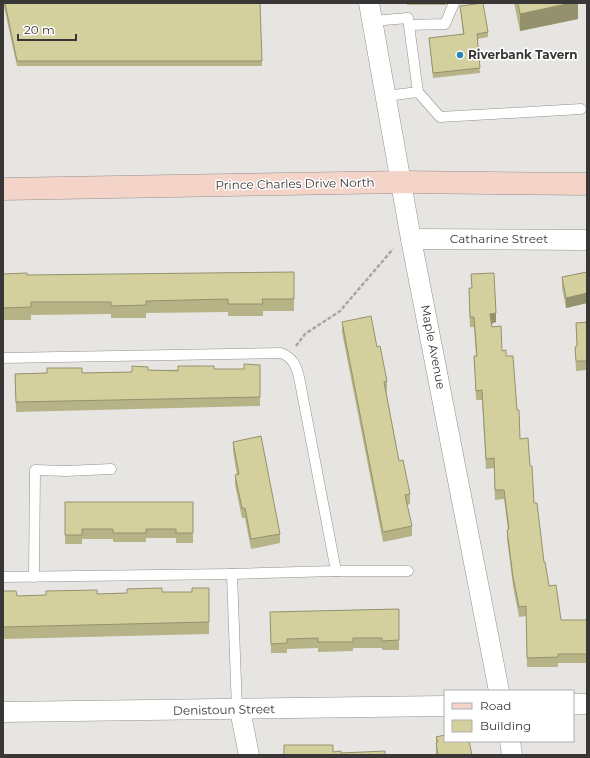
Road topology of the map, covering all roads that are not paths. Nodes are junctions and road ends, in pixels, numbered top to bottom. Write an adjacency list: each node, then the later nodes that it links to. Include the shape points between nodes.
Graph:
1 (454, 3): 3 (lane, via 445,24)
2 (371, 12): 3 (lane, via 408,18); 5 (street, Maple Avenue)
3 (409, 25): 4 (lane)
4 (418, 92): 5 (lane); 6 (lane, via 440,117)
5 (386, 96): 7 (street, Maple Avenue)
6 (581, 109)
7 (402, 182): 8 (main road, Prince Charles Drive North); 9 (main road, Prince Charles Drive North); 11 (street, Maple Avenue)
8 (587, 184)
9 (3, 189)
10 (587, 240): 11 (street, Catharine Street)
11 (412, 241): 19 (street, Maple Avenue)
12 (3, 358): 14 (lane, via 281,353 288,356 294,361 300,377)
13 (111, 469): 18 (lane, via 34,470)
14 (336, 571): 15 (lane); 16 (lane)
15 (408, 571)
16 (232, 574): 18 (lane); 23 (lane)
17 (3, 577): 18 (lane)
18 (34, 577)
19 (500, 690)
20 (574, 704): 21 (street)
21 (587, 704)
22 (444, 706): 23 (street, Denistoun Street)
23 (239, 710): 24 (street, Denistoun Street); 26 (street)
24 (3, 712)
25 (510, 742): 27 (street)
26 (249, 755)
27 (512, 755)

